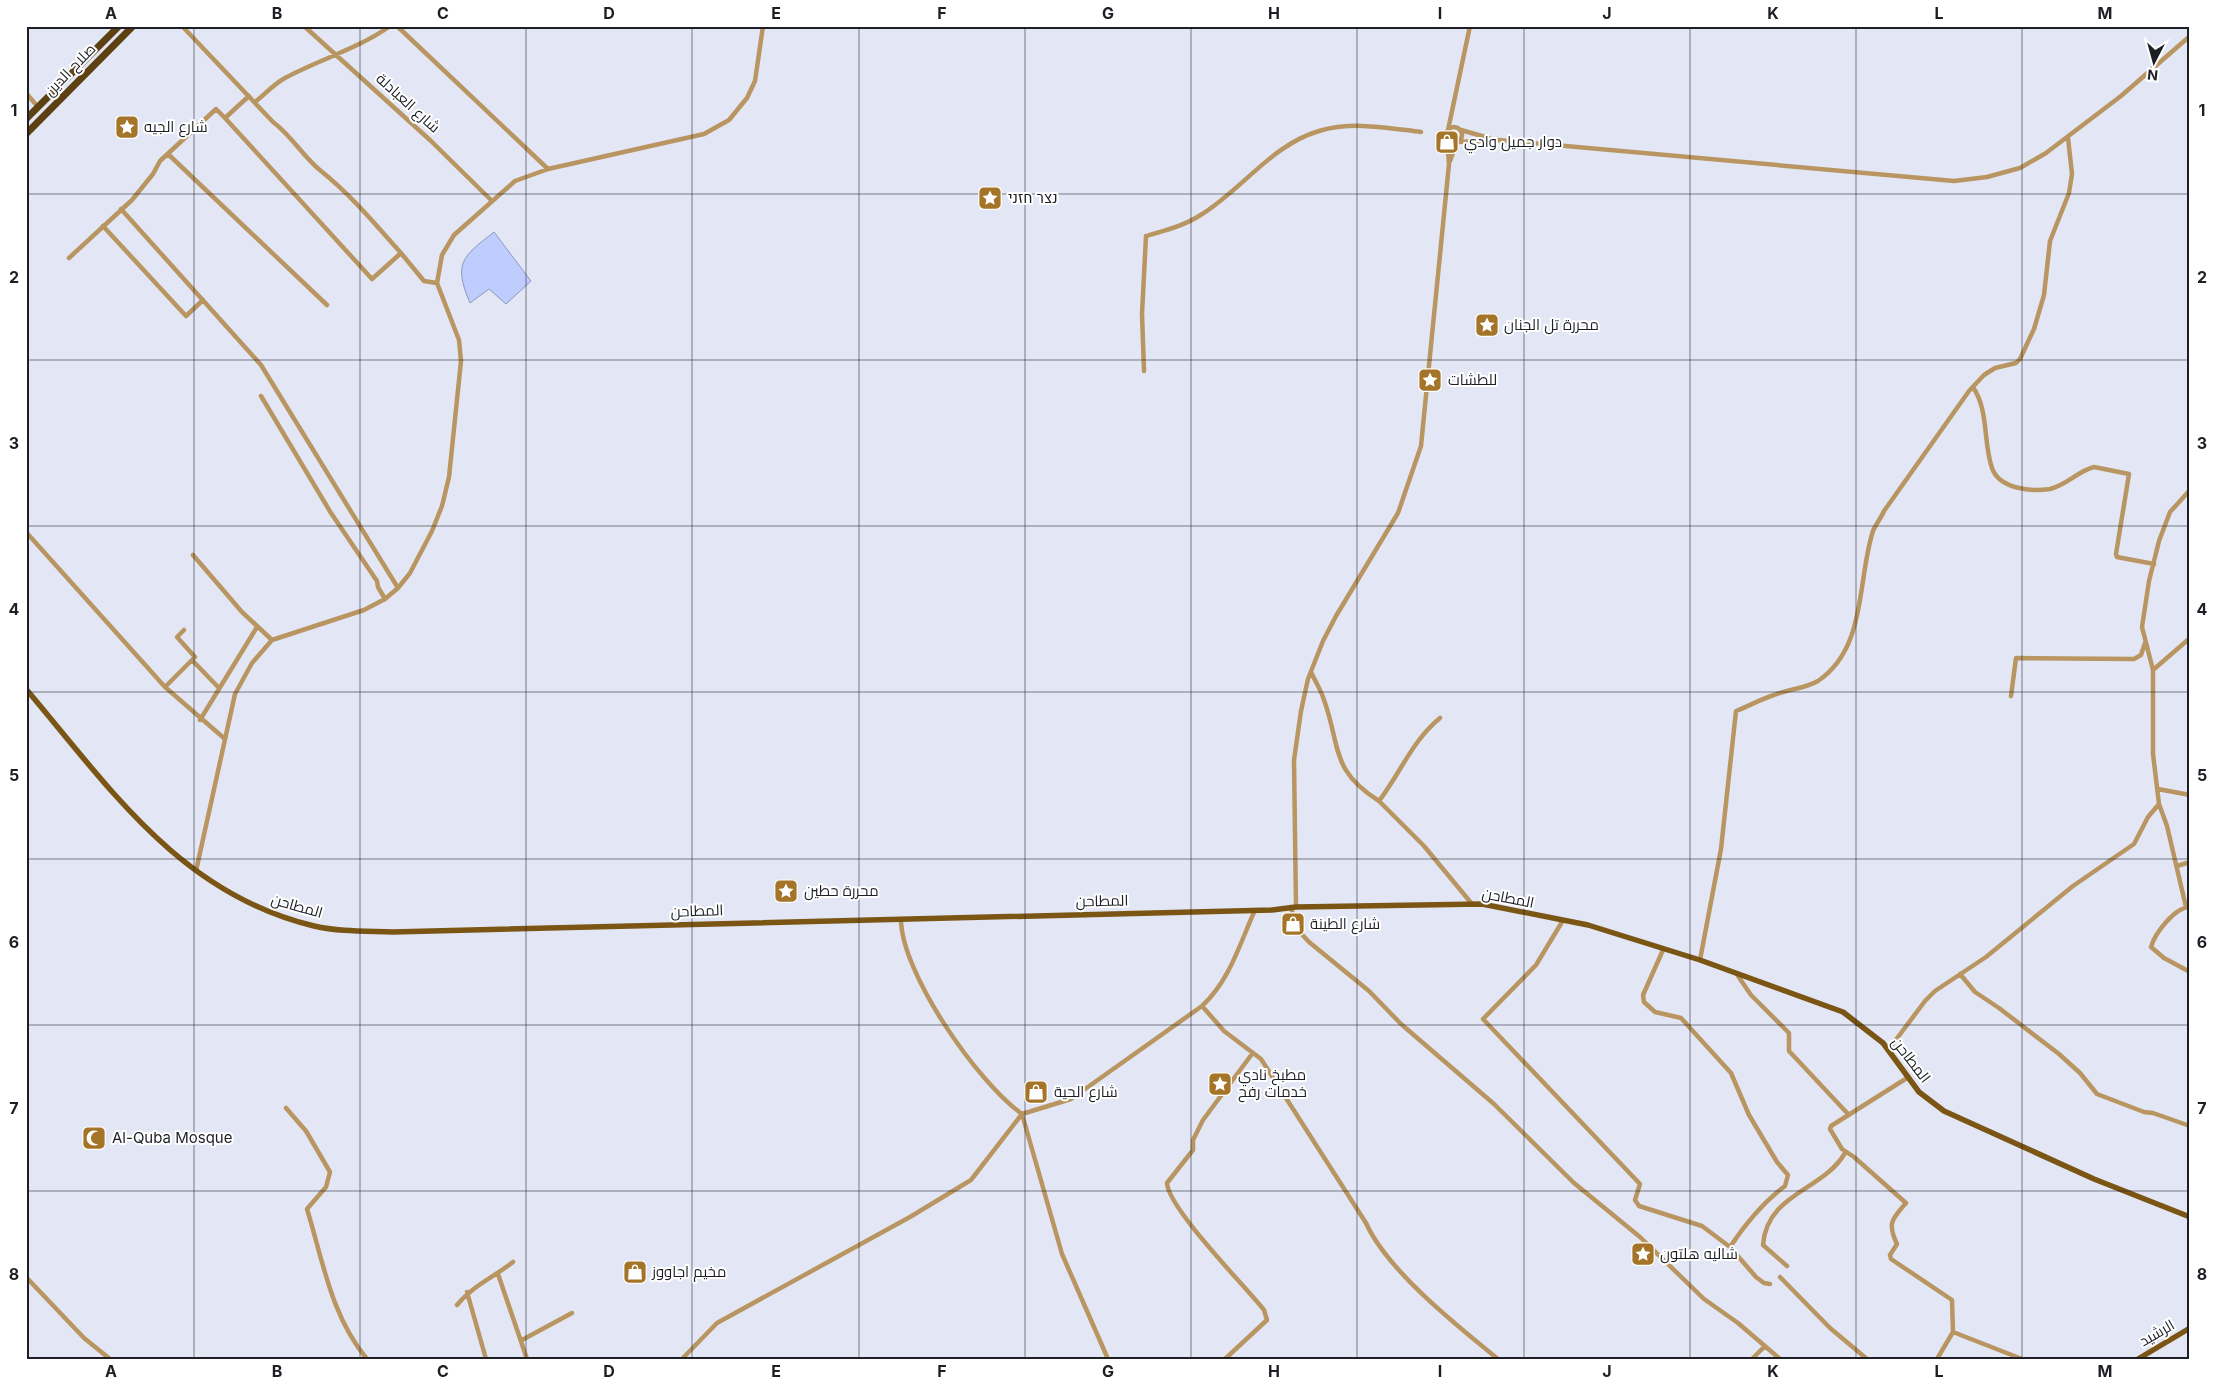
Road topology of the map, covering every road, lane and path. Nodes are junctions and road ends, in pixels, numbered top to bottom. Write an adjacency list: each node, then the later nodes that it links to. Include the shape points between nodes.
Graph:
1 (119, 26): 14 (highway, صلاح الدين)
2 (133, 26): 18 (highway, صلاح الدين)
3 (182, 26): 12 (street)
4 (304, 26): 10 (street, شارع العبادلة)
5 (390, 26): 10 (street, via 368,41)
6 (397, 26): 28 (street)
7 (763, 26): 28 (street, via 755,82 729,120 704,134)
8 (1470, 26): 17 (street)
9 (2190, 36): 23 (street)
10 (334, 54): 13 (street, via 285,78); 29 (street, شارع العبادلة)
11 (26, 93): 14 (street)
12 (249, 96): 13 (street); 15 (street)
13 (255, 102): 32 (street, via 284,129 320,171 350,195)
14 (38, 107): 16 (highway, صلاح الدين)
15 (225, 118): 26 (street, via 216,108); 32 (street, via 372,278)
16 (26, 119)
17 (1450, 122): 19 (street); 20 (street)
18 (28, 129)
19 (1457, 129): 20 (street); 24 (street); 25 (street, via 1462,136)
20 (1448, 130): 22 (street)
21 (1421, 132): 37 (street, via 1360,125 1305,136 1281,148 1200,216 1146,236 1142,314)
22 (1447, 138): 25 (street); 27 (street)
23 (2068, 138): 24 (street, via 2020,168 1988,177 1954,181); 38 (street, via 2072,174 2069,193 2050,241 2044,295 2034,329 2016,363 1995,368)
24 (1498, 140): 25 (street)
25 (1458, 142): 27 (street)
26 (169, 155): 30 (street, via 160,161 132,200); 36 (street)
27 (1448, 164): 53 (street, via 1421,446 1398,513 1336,616)
28 (548, 169): 29 (street, via 515,181)
29 (491, 200): 34 (street, via 454,235 442,255)
30 (121, 209): 31 (street); 35 (street)
31 (102, 226): 33 (street); 35 (street, via 186,316)
32 (401, 253): 34 (street, via 424,280)
33 (69, 258)
34 (437, 283): 44 (street, via 459,340 461,361 449,477 432,531 410,573)
35 (203, 300): 44 (street, via 276,386)
36 (328, 305)
37 (1144, 370)
38 (1973, 387): 43 (street, via 1982,407 1992,468 2007,483 2022,489 2048,489 2094,467 2129,474 2116,554 2117,557); 77 (street, via 1874,529 1856,626 1842,654 1828,673 1807,687 1775,694 1736,711 1721,849)
39 (261, 396): 45 (street, via 331,513 378,582)
40 (2190, 490): 43 (street, via 2170,512)
41 (26, 532): 54 (street)
42 (193, 555): 46 (street)
43 (2154, 564): 50 (street, via 2142,617)
44 (398, 588): 45 (street)
45 (385, 599): 49 (street, via 364,610)
46 (257, 627): 49 (street); 55 (street)
47 (184, 630): 51 (street, via 177,637 195,657)
48 (2190, 638): 52 (street)
49 (272, 640): 60 (street, via 252,663 235,694)
50 (2145, 642): 52 (street); 57 (street, via 2141,656 2134,659 2016,658)
51 (192, 660): 54 (street); 55 (street)
52 (2153, 670): 61 (street, via 2153,754)
53 (1311, 672): 63 (street, via 1324,700 1343,767 1361,789); 71 (street, via 1294,760)
54 (165, 687): 59 (street)
55 (219, 688): 59 (street)
56 (26, 689): 67 (main road, المطاحن, via 152,835)
57 (2011, 696)
58 (1440, 718): 63 (street, via 1417,740)
59 (200, 720): 60 (street)
60 (225, 740): 67 (street)
61 (2158, 789): 62 (street); 64 (street)
62 (2190, 795)
63 (1379, 801): 70 (street, via 1419,840)
64 (2159, 804): 66 (street); 79 (street, via 2134,844 2073,886 1986,957)
65 (2190, 862): 66 (street)
66 (2176, 866): 69 (street)
67 (196, 872): 74 (main road, المطاحن, via 265,910 315,926 346,931)
68 (2190, 888): 69 (street)
69 (2183, 890): 72 (street)
70 (1472, 904): 71 (main road, المطاحن); 75 (main road, المطاحن)
71 (1293, 907): 73 (main road, المطاحن); 104 (street, via 1297,929 1309,942 1369,991 1401,1024 1494,1104 1574,1183 1640,1237 1704,1299)
72 (2188, 907): 78 (street, via 2178,911 2153,940 2152,947 2164,958)
73 (1255, 910): 74 (main road, المطاحن); 81 (street, via 1233,963)
74 (901, 919): 86 (street, via 906,952 933,1008 991,1086 1008,1105)
75 (1562, 922): 76 (main road, المطاحن, via 1588,925); 91 (street, via 1536,965 1483,1019 1640,1184 1636,1203 1702,1226)
76 (1663, 950): 77 (main road, المطاحن); 91 (street, via 1643,995 1644,1002 1655,1012 1681,1018 1731,1073 1749,1115 1788,1175 1785,1186 1765,1201)
77 (1700, 960): 80 (main road, المطاحن)
78 (2190, 972)
79 (1960, 974): 82 (street, via 1925,1001); 88 (street, via 1975,992 2059,1054 2098,1094)
80 (1738, 976): 82 (main road, المطاحن, via 1843,1012); 87 (street, via 1789,1033 1789,1051)
81 (1202, 1006): 83 (street, via 1224,1031); 86 (street, via 1071,1099)
82 (1889, 1050): 84 (main road, المطاحن)
83 (1252, 1054): 111 (street, via 1203,1120 1193,1140 1193,1150 1167,1182 1167,1191 1194,1228 1266,1315 1267,1320); 112 (street, via 1261,1059 1301,1118 1390,1261 1474,1341)
84 (1906, 1078): 87 (street); 90 (main road, المطاحن, via 1919,1092 1952,1114)
85 (286, 1108): 106 (street, via 306,1131 330,1172 326,1187 307,1209 332,1302)
86 (1022, 1114): 109 (street, via 971,1180 718,1323); 110 (street, via 1062,1254)
87 (1849, 1115): 89 (street, via 1830,1129)
88 (2190, 1126)
89 (1845, 1153): 93 (street, via 1834,1168 1773,1214 1763,1245); 102 (street, via 1854,1157 1906,1203 1892,1222 1890,1231 1897,1247 1890,1257 1952,1300)
90 (2190, 1218)
91 (1730, 1247): 97 (street, via 1756,1277)
92 (513, 1262): 94 (street)
93 (1787, 1266)
94 (498, 1274): 98 (street); 103 (street)
95 (26, 1277): 105 (street, via 84,1338)
96 (1780, 1277): 115 (street, via 1830,1328)
97 (1770, 1284)
98 (467, 1292): 99 (street); 107 (street)
99 (456, 1305)
100 (572, 1313): 103 (street)
101 (2190, 1328): 118 (main road, الرشيد)
102 (1953, 1332): 116 (street); 117 (street)
103 (522, 1340): 108 (street)
104 (1765, 1346): 113 (street); 114 (street)
105 (110, 1359)
106 (367, 1359)
107 (486, 1359)
108 (527, 1359)
109 (682, 1359)
110 (1108, 1359)
111 (1225, 1359)
112 (1498, 1359)
113 (1752, 1359)
114 (1780, 1359)
115 (1867, 1359)
116 (1937, 1359)
117 (2022, 1359)
118 (2138, 1359)

